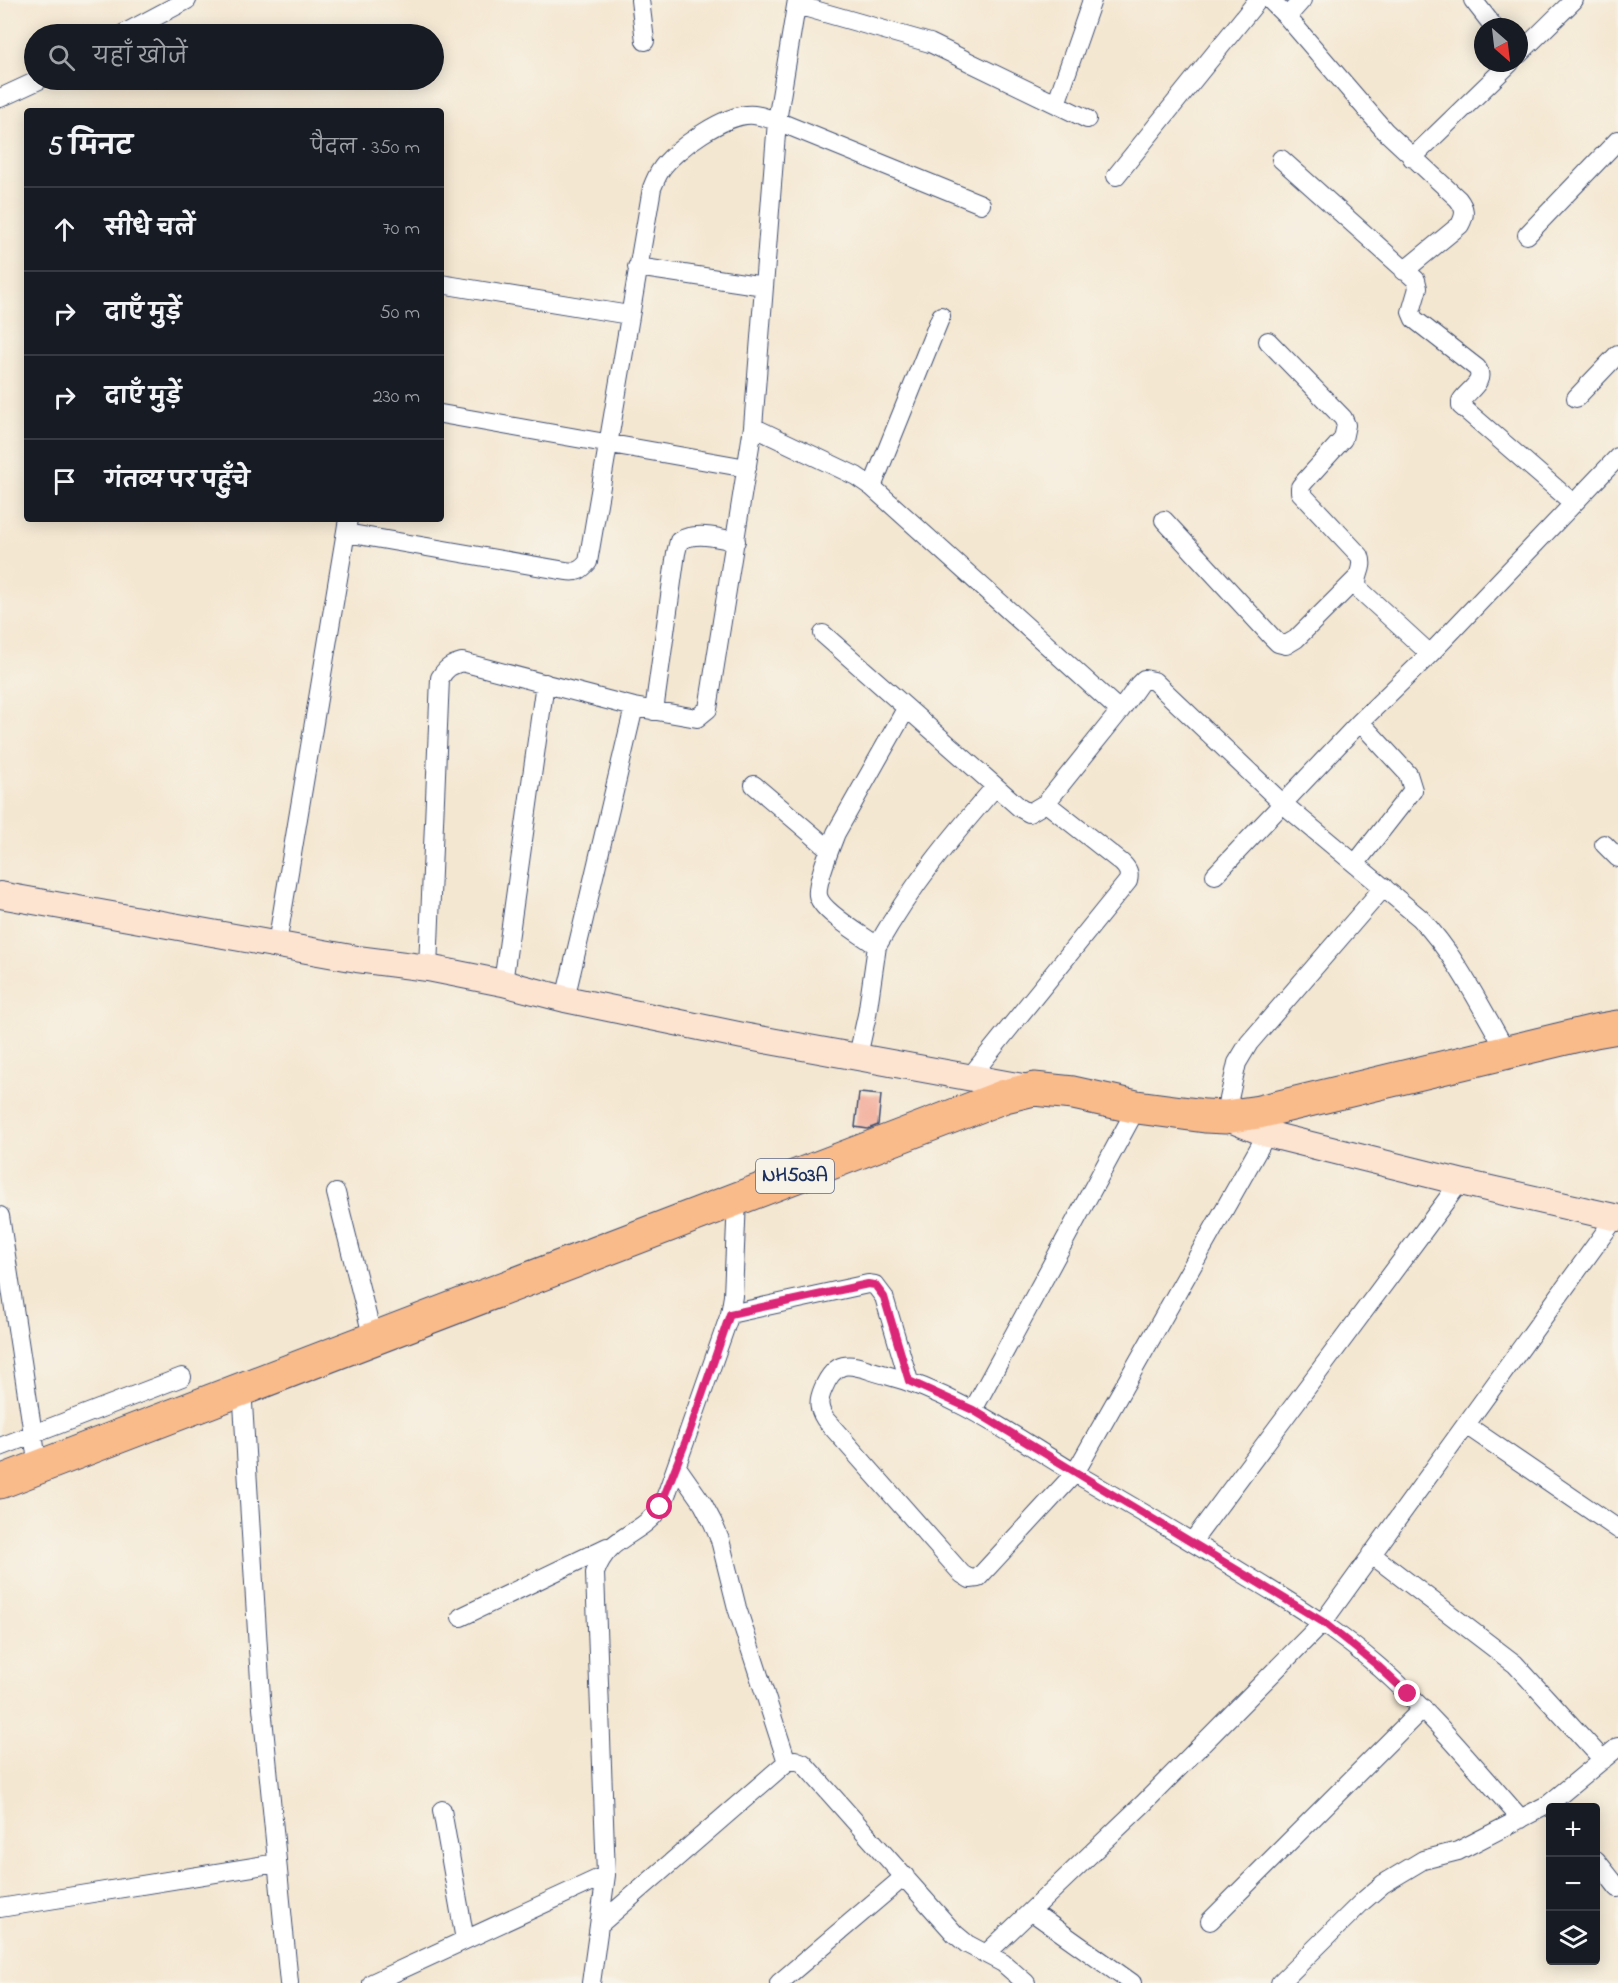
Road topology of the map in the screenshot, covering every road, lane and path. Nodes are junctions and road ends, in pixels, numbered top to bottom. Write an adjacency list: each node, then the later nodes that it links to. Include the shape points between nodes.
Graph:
1 (187, 0): 12 (street)
2 (640, 0): 13 (street)
3 (1092, 0): 18 (street)
4 (1258, 0): 24 (street)
5 (1270, 0): 10 (street)
6 (1302, 0): 10 (street)
7 (1473, 0): 11 (street)
8 (1574, 0): 14 (street)
9 (797, 3): 18 (street, via 930,43); 20 (street)
10 (1287, 17): 22 (street)
11 (1487, 18)
12 (142, 24)
13 (645, 41)
14 (1528, 45)
15 (1501, 72): 22 (street)
16 (24, 87): 17 (street)
17 (0, 98)
18 (1056, 104): 19 (street)
19 (1087, 119)
20 (777, 122): 25 (street); 27 (street, via 753,115 735,118 688,144 673,157 652,188); 30 (street)
21 (1618, 140): 26 (street)
22 (1412, 158): 28 (street, via 1458,199 1465,217)
23 (1281, 159): 28 (street)
24 (1116, 176)
25 (981, 204)
26 (1527, 235)
27 (637, 267): 30 (street); 31 (street)
28 (1404, 271): 42 (street, via 1416,280 1418,288 1410,312 1414,320 1481,374 1461,406)
29 (444, 284): 31 (street)
30 (764, 286): 37 (street)
31 (629, 315): 38 (street)
32 (941, 316): 41 (street)
33 (1269, 341): 46 (street, via 1346,425 1343,439 1300,487 1300,492 1360,556 1362,569)
34 (1618, 354): 35 (street)
35 (1576, 398)
36 (444, 415): 38 (street)
37 (753, 427): 40 (street); 41 (street)
38 (608, 443): 40 (street); 44 (street, via 588,562 576,573)
39 (1618, 457): 42 (street)
40 (747, 468): 45 (street)
41 (872, 487): 53 (street)
42 (1573, 503): 48 (street)
43 (1164, 520): 46 (street, via 1278,643 1286,645 1296,639)
44 (347, 526): 66 (street)
45 (736, 541): 52 (street, via 708,709 697,718); 52 (street, via 698,535 679,541)
46 (1357, 578): 48 (street, via 1362,594)
47 (823, 634): 51 (street)
48 (1430, 654): 54 (street)
49 (545, 683): 50 (street); 68 (street, via 462,662 452,664 440,678); 69 (street)
50 (634, 707): 52 (street); 70 (street)
51 (906, 709): 56 (street); 60 (street)
52 (654, 711)
53 (1120, 711): 57 (street); 58 (street, via 1138,684 1144,679 1154,681)
54 (1360, 723): 58 (street); 62 (street, via 1408,774 1413,790)
55 (754, 785): 60 (street)
56 (995, 787): 57 (street, via 1029,813); 67 (street, via 940,851)
57 (1046, 803): 74 (street, via 1128,868 1130,875)
58 (1282, 803): 62 (street); 63 (street)
59 (1604, 844): 61 (street)
60 (829, 849): 67 (street, via 818,888 820,902)
61 (1618, 858)
62 (1356, 863): 64 (street)
63 (1215, 875)
64 (1383, 887): 72 (street, via 1434,933); 77 (street, via 1249,1043 1237,1063)
65 (0, 895): 66 (street)
66 (277, 944): 68 (street)
67 (877, 946): 73 (street)
68 (428, 968): 69 (street)
69 (502, 983): 70 (street)
70 (565, 999): 73 (street)
71 (1618, 1027): 72 (highway, NH503A)
72 (1507, 1052): 77 (highway, NH503A)
73 (858, 1056): 74 (street)
74 (969, 1078): 75 (street)
75 (1034, 1089): 76 (highway, NH503A); 81 (highway, NH503A, via 983,1104)
76 (1137, 1107): 77 (highway, NH503A); 89 (street)
77 (1225, 1117): 78 (street)
78 (1267, 1134): 79 (street); 95 (street)
79 (1460, 1182): 83 (street); 98 (street)
80 (336, 1193): 85 (street)
81 (737, 1199): 84 (street); 85 (highway, NH503A)
82 (0, 1216): 91 (street)
83 (1617, 1217): 90 (street)
84 (730, 1314): 87 (street, via 875,1285 884,1297); 94 (street)
85 (373, 1339): 88 (highway, NH503A)
86 (182, 1377): 91 (street)
87 (909, 1381): 89 (street); 95 (street, via 842,1366 829,1375 819,1402 820,1412 970,1579 986,1571)
88 (242, 1387): 93 (highway, NH503A); 111 (street, via 261,1697)
89 (973, 1410): 95 (street)
90 (1466, 1425): 97 (street); 100 (street)
91 (33, 1434): 92 (street); 93 (street)
92 (0, 1447)
93 (38, 1467): 96 (highway, NH503A)
94 (677, 1467): 99 (street, via 660,1507); 106 (street, via 703,1504 720,1540 737,1608)
95 (1075, 1473): 98 (street)
96 (0, 1482)
97 (1618, 1529)
98 (1192, 1542): 102 (street)
99 (612, 1545): 101 (street); 113 (street, via 600,1559 595,1574)
100 (1371, 1554): 102 (street); 105 (street, via 1515,1664)
101 (461, 1617)
102 (1323, 1622): 103 (street); 117 (street)
103 (1423, 1708): 110 (street); 118 (street)
104 (1618, 1747): 105 (street)
105 (1603, 1760): 107 (street)
106 (786, 1762): 114 (street, via 803,1763); 119 (street)
107 (1554, 1803)
108 (1546, 1808): 110 (street)
109 (442, 1810): 120 (street)
110 (1521, 1819): 128 (street, via 1458,1851 1423,1860 1383,1884)
111 (277, 1863): 116 (street); 122 (street)
112 (1600, 1865): 115 (street)
113 (606, 1875): 119 (street); 120 (street)
114 (905, 1876): 121 (street, via 955,1934); 125 (street)
115 (1618, 1888)
116 (0, 1908)
117 (1031, 1911): 121 (street); 127 (street)
118 (1210, 1921)
119 (599, 1925): 124 (street)
120 (465, 1940): 123 (street)
121 (987, 1953): 126 (street)
122 (289, 1983)
123 (372, 1983)
124 (591, 1983)
125 (779, 1983)
126 (1026, 1983)
127 (1132, 1983)
128 (1280, 1983)

